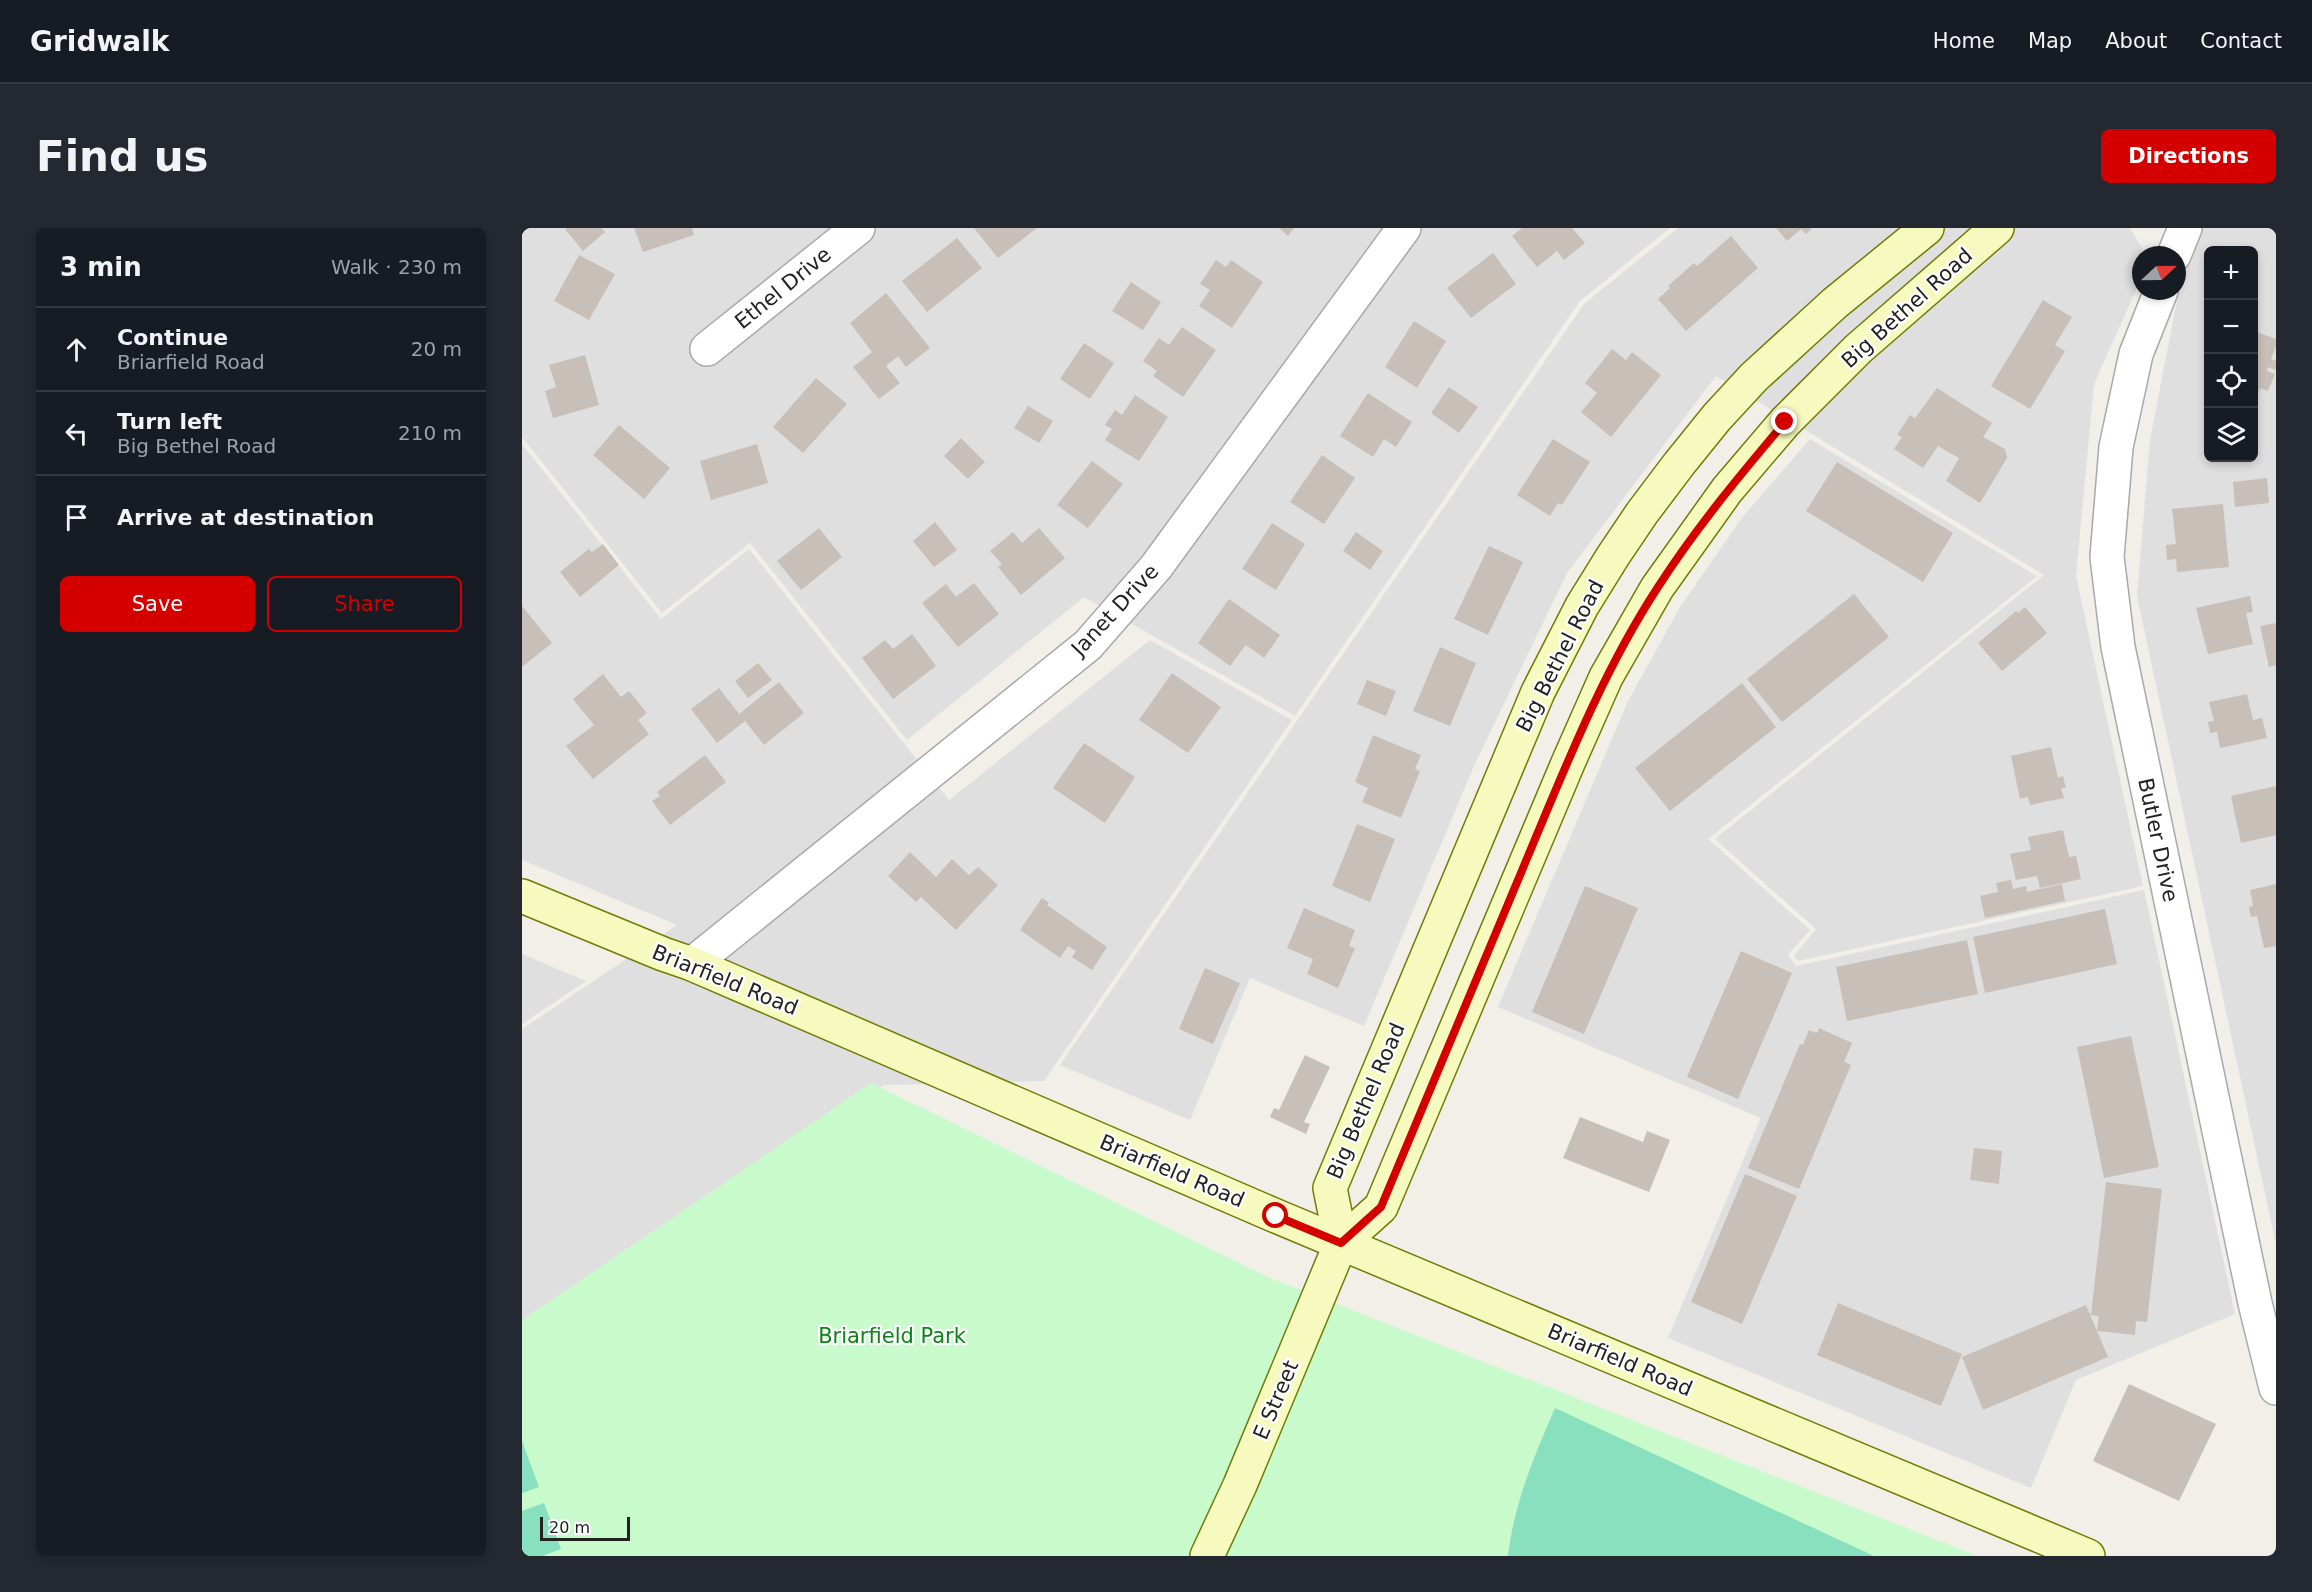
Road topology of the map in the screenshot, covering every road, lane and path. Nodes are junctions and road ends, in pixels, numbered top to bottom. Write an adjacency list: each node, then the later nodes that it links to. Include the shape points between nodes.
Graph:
1 (858, 228): 8 (street, Ethel Drive)
2 (1404, 228): 10 (street, Janet Drive, via 1156,567 1088,645)
3 (1927, 228): 11 (main road, Big Bethel Road, via 1795,338 1717,417 1641,513 1582,606 1538,692 1330,1188)
4 (1997, 228): 11 (main road, Big Bethel Road, via 1858,349 1785,422 1727,490 1657,588 1606,677 1568,762 1381,1207)
5 (2185, 228): 6 (street)
6 (2178, 246)
7 (2157, 300): 12 (street, Butler Drive, via 2136,354 2116,447 2108,557 2118,647)
8 (707, 349)
9 (522, 897): 10 (main road, Briarfield Road)
10 (692, 964): 11 (main road, Briarfield Road)
11 (1341, 1243): 13 (main road, E Street); 14 (main road, Briarfield Road)
12 (2276, 1388)
13 (1207, 1556)
14 (2088, 1556)

